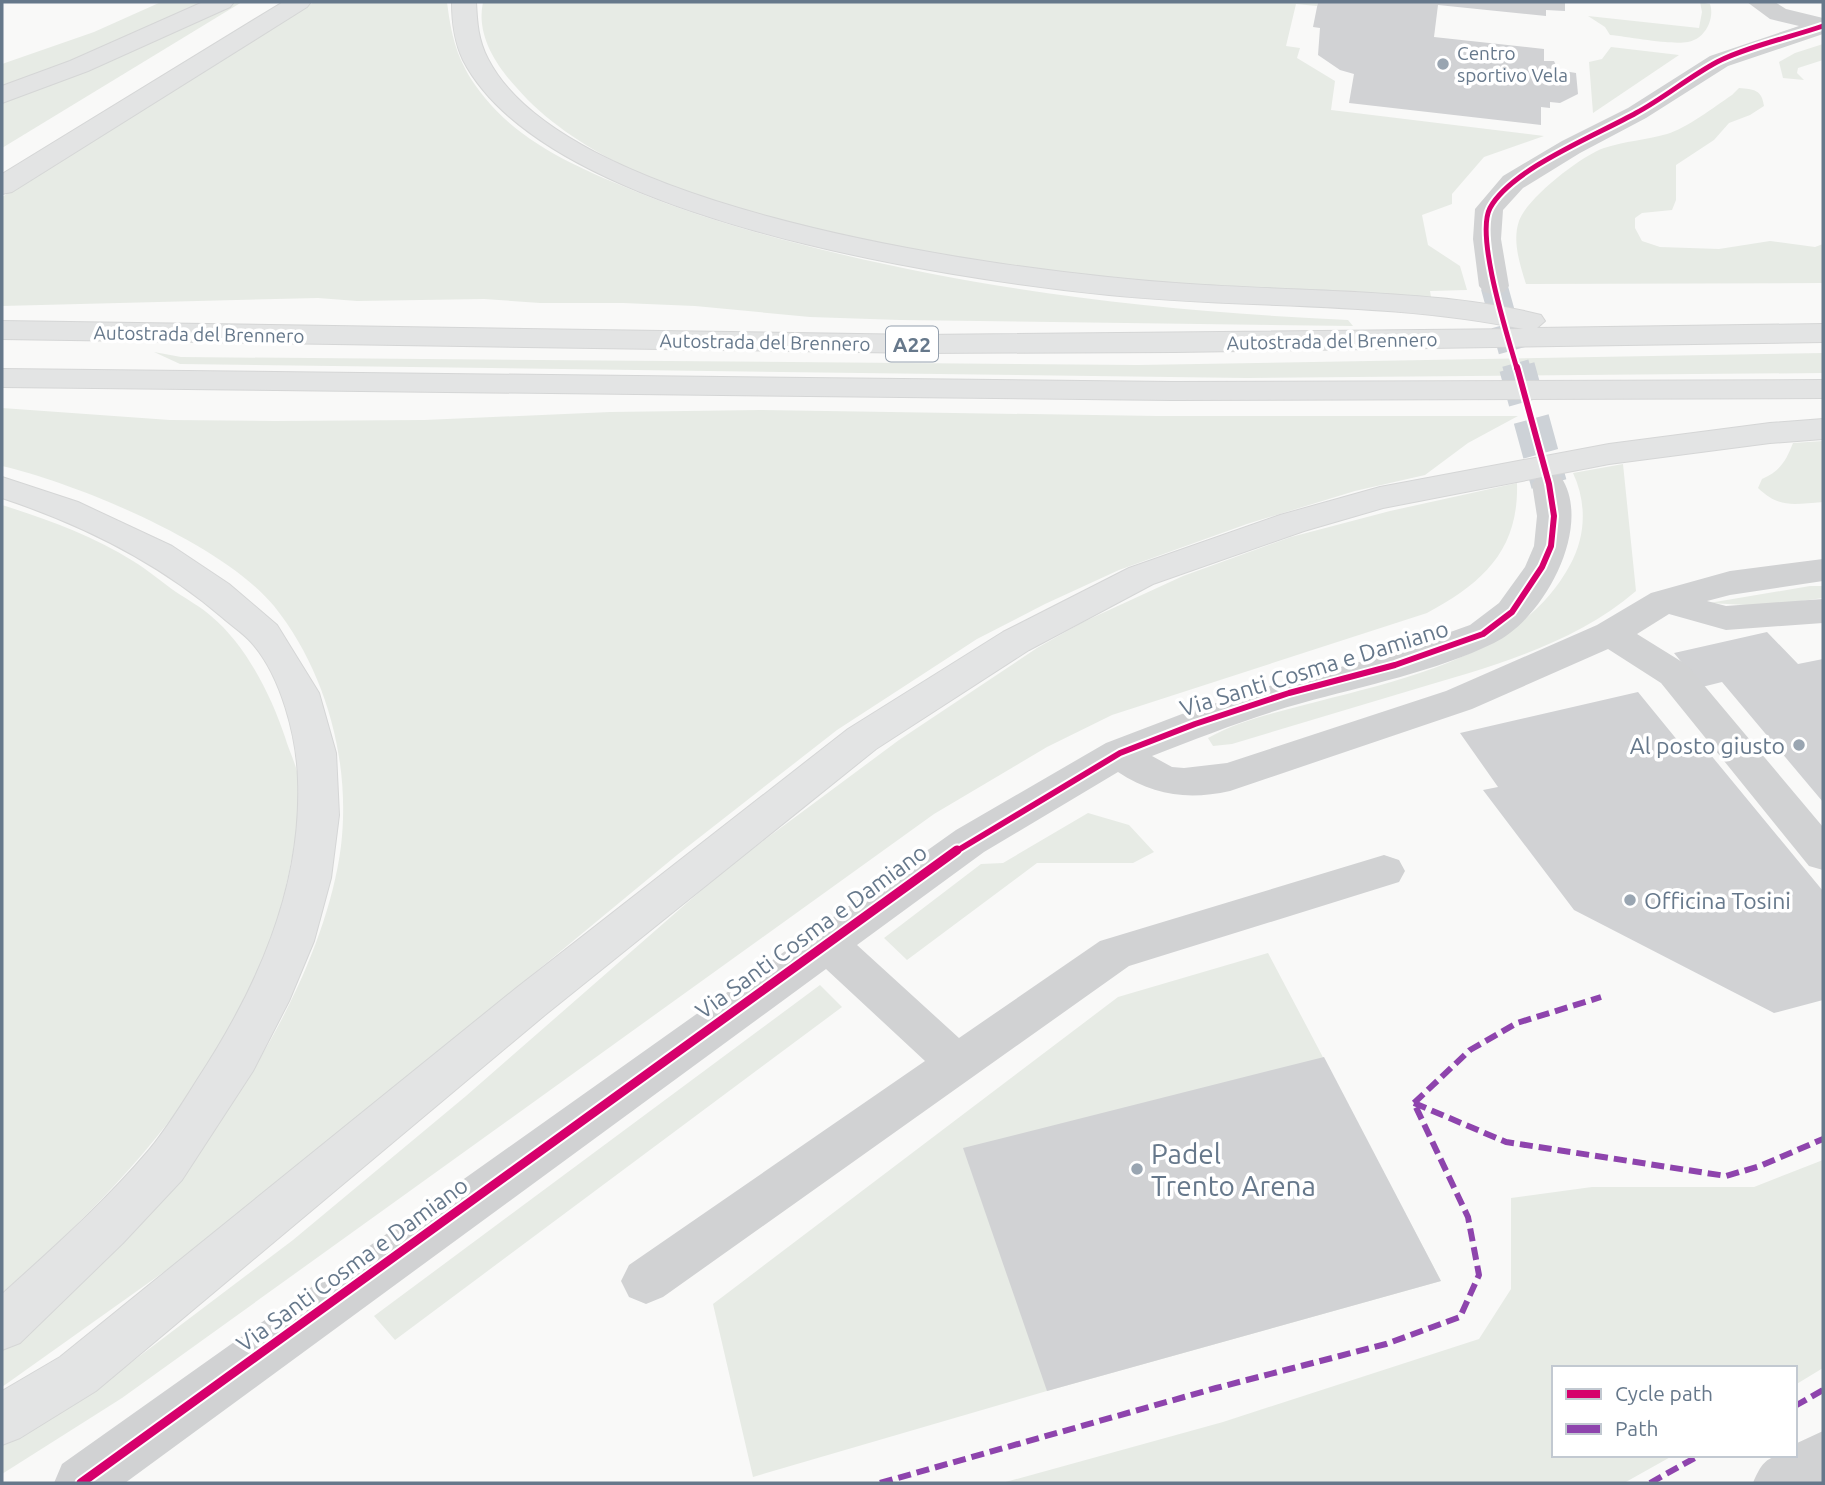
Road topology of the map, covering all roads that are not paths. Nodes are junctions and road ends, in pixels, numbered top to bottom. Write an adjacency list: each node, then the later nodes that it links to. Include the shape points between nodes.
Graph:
1 (222, 2): 8 (highway)
2 (265, 2): 9 (highway)
3 (299, 2): 10 (highway)
4 (464, 2): 14 (highway, via 462,23 468,45 499,95 570,150 663,193 711,208 886,253 1034,276 1157,290 1453,307)
5 (1750, 12): 6 (street); 7 (street)
6 (1823, 25): 7 (street)
7 (1719, 61): 11 (street, via 1513,182 1500,194 1489,209 1487,223)
8 (2, 95)
9 (2, 161)
10 (2, 186)
11 (1494, 286)
12 (2, 330): 14 (highway, Autostrada del Brennero / A22, via 922,344)
13 (1823, 333): 14 (highway, Autostrada del Brennero / A22)
14 (1619, 336)
15 (2, 378): 16 (highway, Autostrada del Brennero / A22, via 1172,391)
16 (1823, 389)
17 (1823, 429): 31 (highway, via 1609,454 1380,498 1292,523 1141,576 1016,641 862,739 530,1002 78,1374)
18 (1549, 484): 24 (street, Via Santi Cosma e Damiano, via 1554,516 1551,546 1542,567 1512,612 1483,634 1395,665 1289,693)
19 (2, 487): 30 (highway, via 113,530 173,562 220,594 267,637 295,685 316,740 322,799 311,884 279,979 238,1060 166,1163 81,1254)
20 (1823, 570): 21 (street, via 1730,583)
21 (1664, 601): 22 (street, via 1726,618); 23 (street)
22 (1823, 611)
23 (1610, 634): 24 (street, via 1459,700 1230,777 1176,784 1153,777); 25 (street, via 1674,674)
24 (1119, 753): 27 (street, Via Santi Cosma e Damiano, via 970,841)
25 (1823, 855)
26 (1384, 871): 28 (street, via 1115,953)
27 (826, 943): 28 (street); 33 (street, Via Santi Cosma e Damiano)
28 (957, 1063): 29 (street)
29 (646, 1281)
30 (2, 1326)
31 (2, 1420)
32 (1823, 1457): 34 (street)
33 (81, 1483)
34 (1780, 1483)

